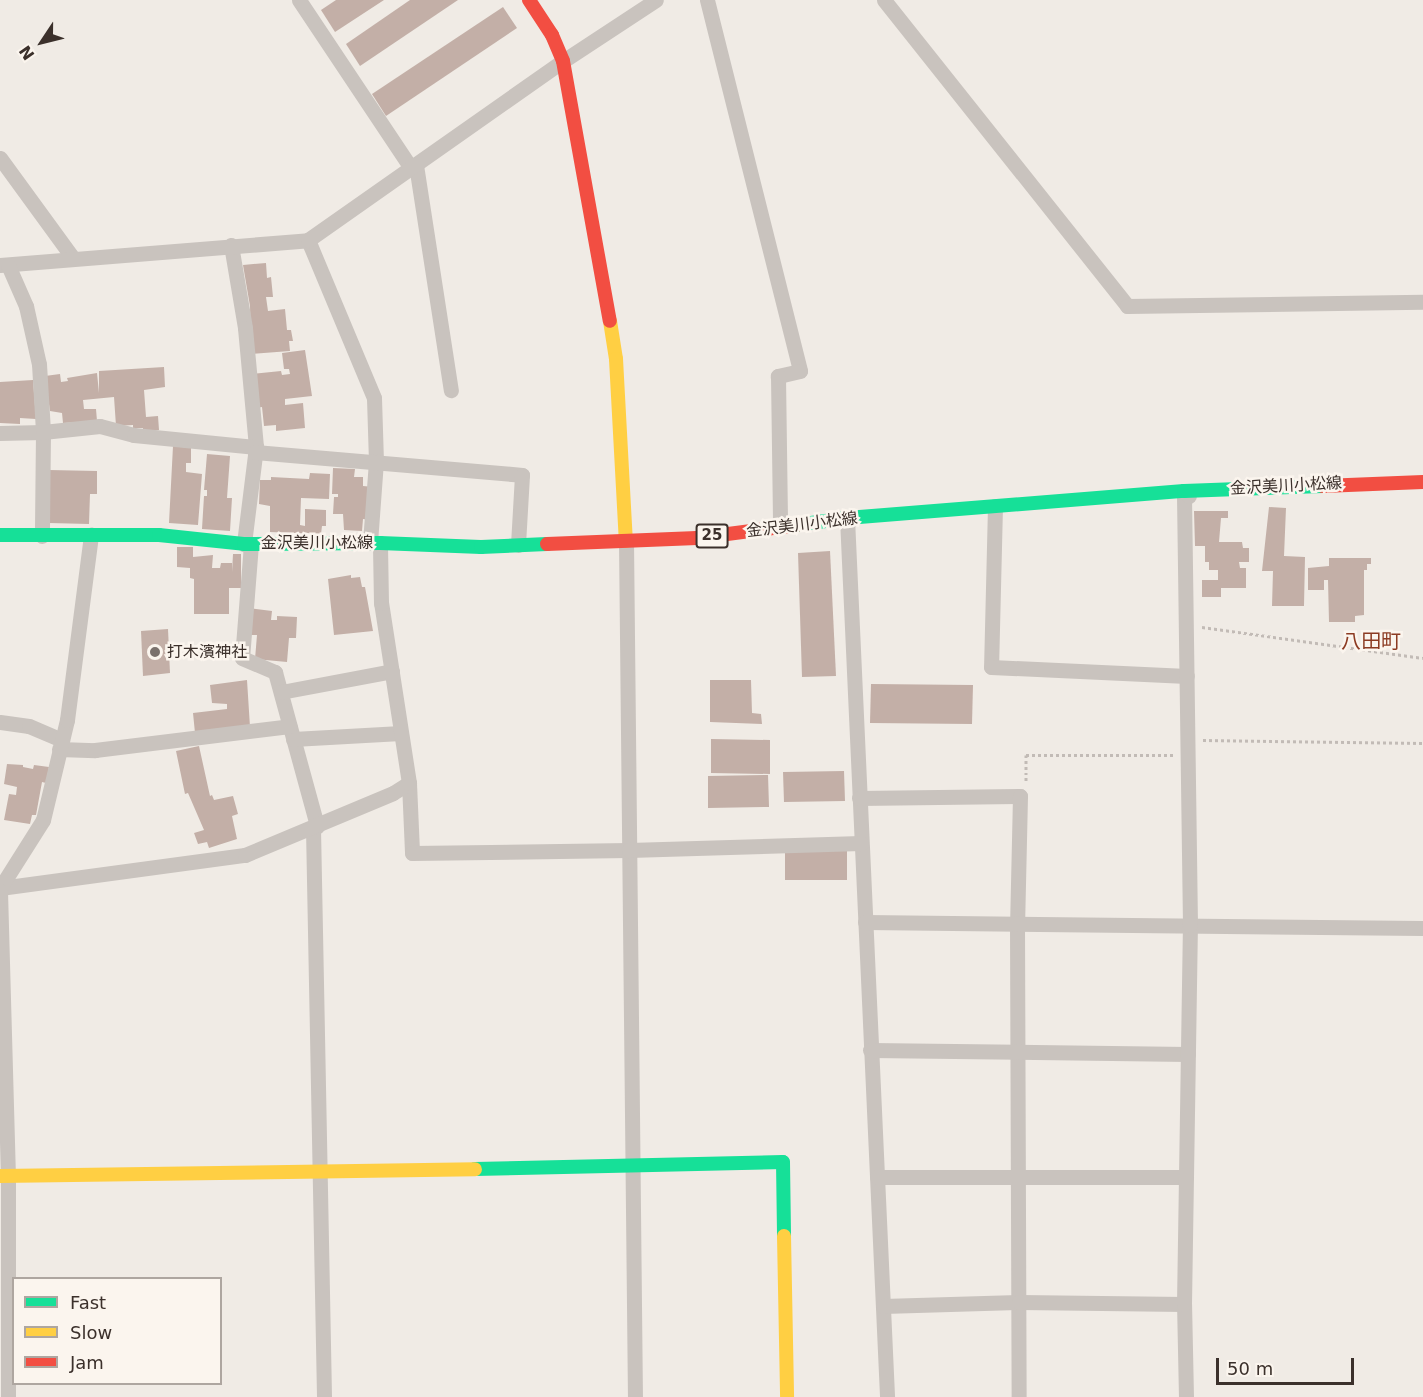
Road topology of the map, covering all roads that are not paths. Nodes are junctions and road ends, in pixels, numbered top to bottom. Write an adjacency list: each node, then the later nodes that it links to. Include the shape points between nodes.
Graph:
1 (299, 0): 8 (street)
2 (528, 0): 6 (street, via 552,34)
3 (656, 0): 6 (street)
4 (707, 0): 23 (street, via 800,371 778,376)
5 (884, 0): 13 (street, via 1127,306)
6 (563, 61): 8 (street); 27 (street, via 616,359)
7 (0, 158): 11 (street)
8 (413, 167): 9 (street); 14 (street)
9 (308, 240): 10 (street); 18 (street, via 374,398)
10 (231, 245): 11 (street); 17 (street, via 245,328)
11 (73, 258): 12 (street)
12 (4, 265): 15 (street, via 26,306 39,364)
13 (1423, 302)
14 (451, 390)
15 (43, 432): 16 (street); 17 (street, via 100,426 134,435); 25 (street)
16 (0, 433)
17 (256, 449): 18 (street); 29 (street)
18 (376, 461): 28 (street); 30 (street, via 522,474)
19 (1423, 482): 20 (street, 金沢美川小松線 / 25)
20 (1189, 495): 21 (street, 金沢美川小松線 / 25); 32 (street)
21 (995, 506): 22 (street, 金沢美川小松線 / 25); 32 (street, via 991,667)
22 (847, 518): 23 (street, 金沢美川小松線 / 25); 39 (street)
23 (780, 527): 27 (street, 金沢美川小松線 / 25, via 697,538)
24 (0, 535): 25 (street, 金沢美川小松線 / 25)
25 (42, 536): 26 (street, 金沢美川小松線 / 25)
26 (91, 536): 29 (street, 金沢美川小松線 / 25, via 159,535); 37 (street)
27 (626, 541): 30 (street, 金沢美川小松線 / 25); 42 (street)
28 (375, 543): 29 (street, 金沢美川小松線 / 25); 30 (street, 金沢美川小松線 / 25); 31 (street)
29 (248, 544): 33 (street, via 242,658 275,672)
30 (518, 545)
31 (392, 671): 33 (street); 36 (street)
32 (1187, 676): 46 (street)
33 (281, 693): 35 (street)
34 (0, 722): 37 (street, via 30,726)
35 (292, 733): 36 (street); 37 (street, via 95,750); 40 (street)
36 (402, 733): 38 (street)
37 (61, 745): 43 (street, via 43,820)
38 (409, 783): 40 (street, via 393,794); 42 (street, via 412,853)
39 (859, 798): 41 (street); 45 (street, via 1020,796)
40 (315, 827): 43 (street, via 245,855); 52 (street)
41 (861, 843): 42 (street); 44 (street)
42 (629, 850): 51 (street)
43 (0, 889): 53 (street)
44 (865, 922): 45 (street); 48 (street)
45 (1017, 925): 46 (street); 49 (street)
46 (1190, 925): 47 (street); 50 (street)
47 (1423, 928)
48 (870, 1050): 49 (street); 55 (street)
49 (1017, 1051): 50 (street); 54 (street)
50 (1188, 1054): 56 (street)
51 (632, 1167): 52 (street); 62 (street); 63 (street, via 783,1162)
52 (320, 1172): 53 (street); 61 (street)
53 (4, 1176): 60 (street)
54 (1017, 1176): 55 (street); 56 (street); 57 (street)
55 (877, 1177): 59 (street)
56 (1186, 1177): 58 (street)
57 (1019, 1302): 58 (street); 59 (street); 65 (street)
58 (1185, 1304): 66 (street)
59 (883, 1306): 64 (street)
60 (8, 1397)
61 (324, 1397)
62 (635, 1397)
63 (787, 1397)
64 (887, 1397)
65 (1019, 1397)
66 (1186, 1397)

